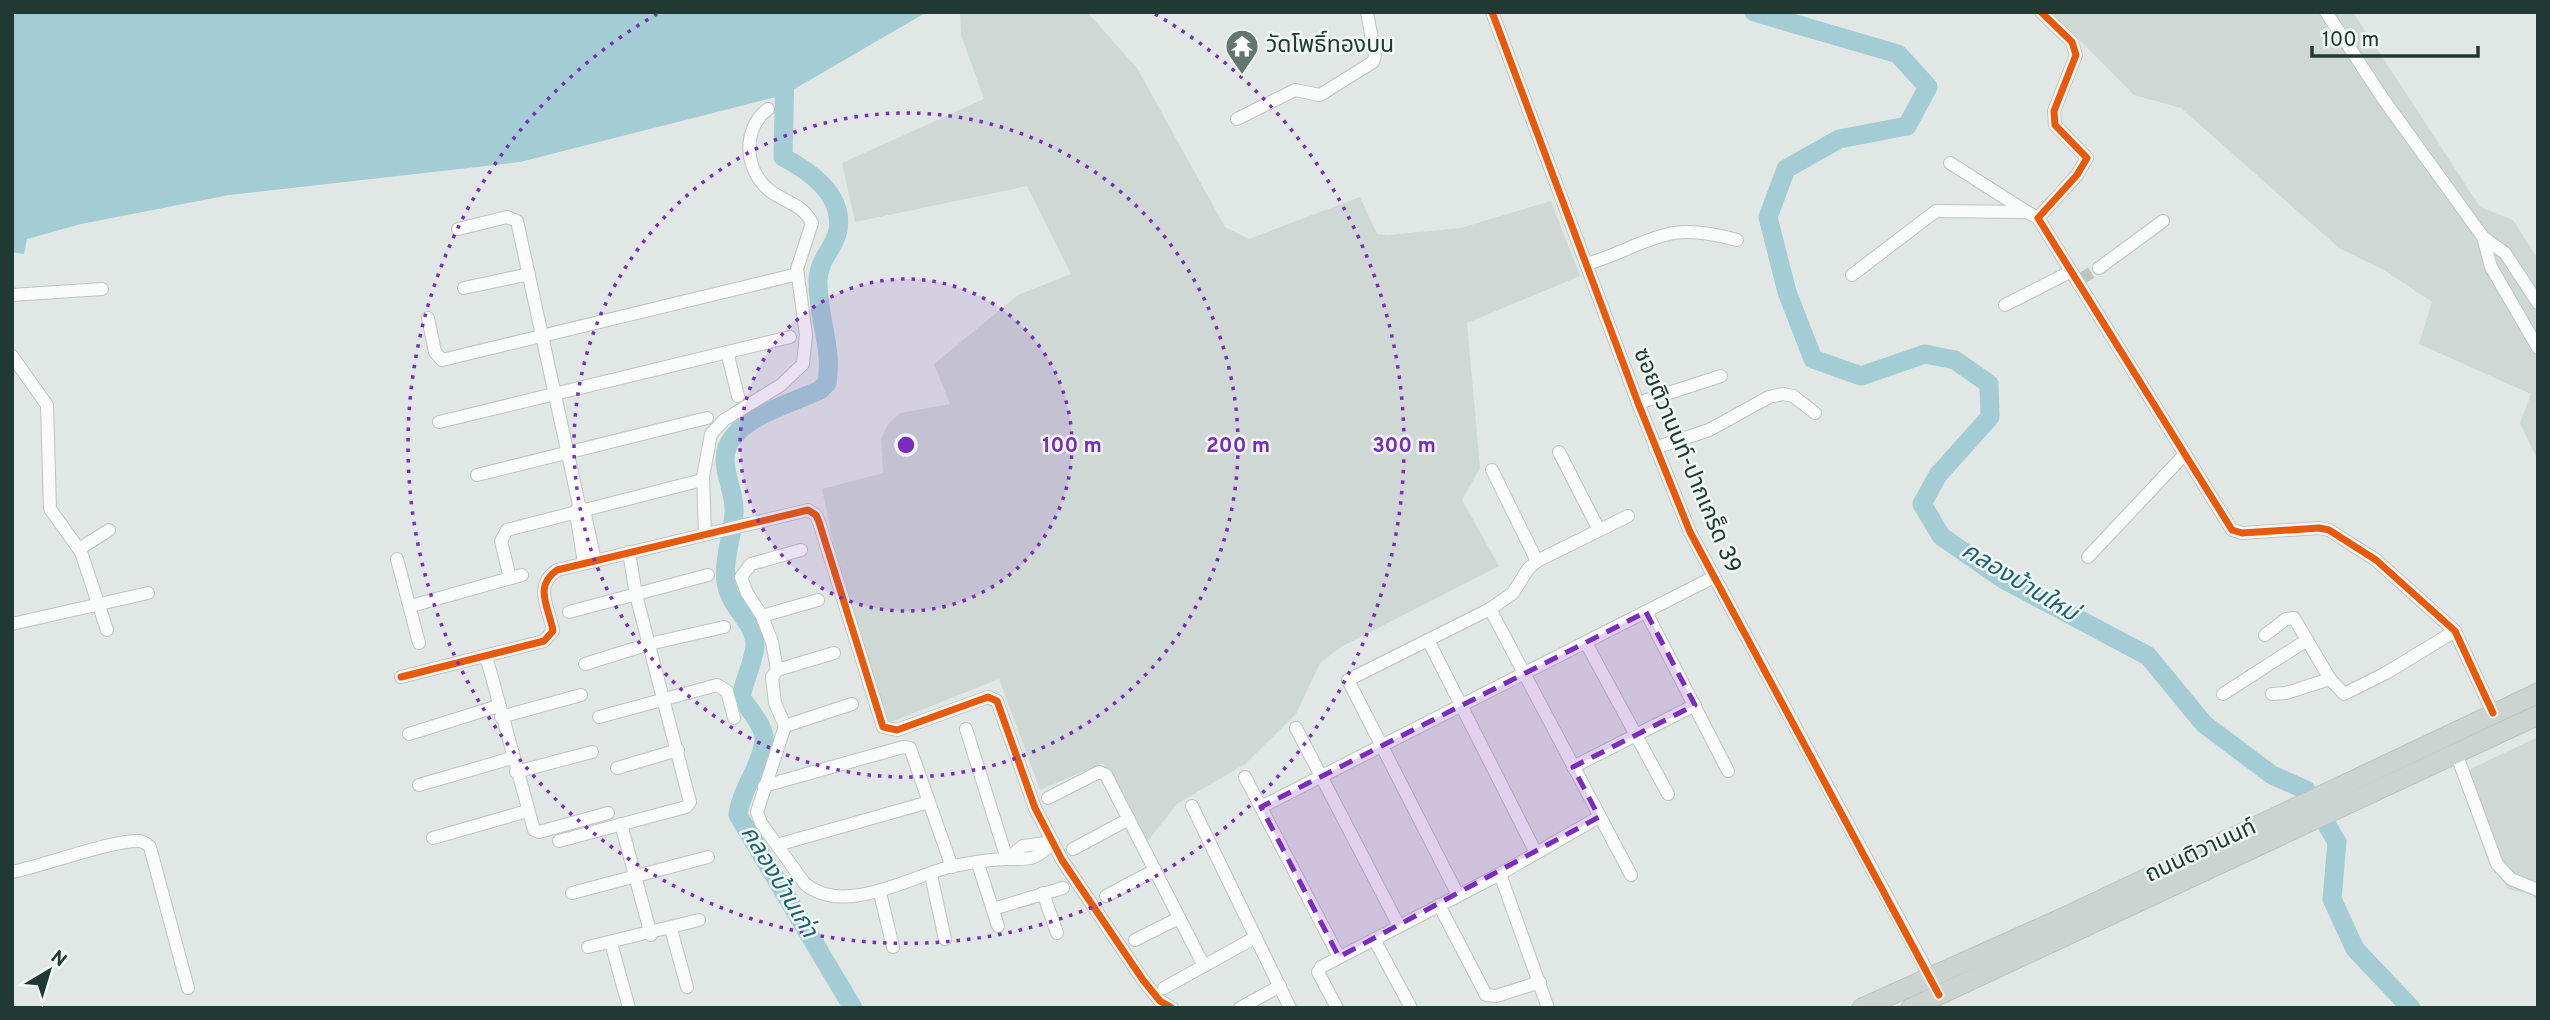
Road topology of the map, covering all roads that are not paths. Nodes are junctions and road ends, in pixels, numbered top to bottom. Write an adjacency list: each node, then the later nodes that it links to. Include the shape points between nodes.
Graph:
1 (1367, 12): 6 (street, via 1373,62 1320,94 1295,90)
2 (1492, 12): 13 (street, ซอยติวานนท์-ปากเกร็ด 39)
3 (2041, 12): 8 (street, via 2072,42 2076,55 2053,119 2058,131 2087,158 2077,175)
4 (2326, 12): 11 (street)
5 (768, 109): 16 (street, via 752,125 749,140 754,170 769,190 805,210 812,223)
6 (1237, 119)
7 (1950, 163): 8 (street)
8 (2032, 215): 17 (street, via 1936,211); 18 (street)
9 (2162, 221): 14 (street)
10 (458, 229): 15 (street, via 513,217)
11 (2483, 237): 22 (street, via 2505,253); 27 (street, via 2491,267)
12 (1737, 240): 13 (street, via 1713,234 1666,234)
13 (1586, 264): 33 (street, ซอยติวานนท์-ปากเกร็ด 39)
14 (2099, 268)
15 (529, 274): 19 (street); 25 (street)
16 (798, 274): 25 (street); 43 (street, via 806,334 803,364 711,434)
17 (1852, 275)
18 (2076, 277): 23 (street); 40 (street)
19 (464, 288)
20 (102, 289): 21 (street)
21 (12, 295)
22 (2538, 303)
23 (2005, 305)
24 (428, 318): 25 (street, via 435,352 442,360)
25 (542, 334): 31 (street)
26 (790, 337): 28 (street)
27 (2538, 348)
28 (727, 352): 31 (street); 32 (street)
29 (12, 356): 49 (street, via 47,405 50,509)
30 (1721, 376): 33 (street)
31 (555, 393): 36 (street); 39 (street)
32 (738, 396)
33 (1637, 403): 37 (street, ซอยติวานนท์-ปากเกร็ด 39)
34 (1815, 413): 37 (street, via 1793,396 1769,397 1709,430)
35 (707, 418): 39 (street)
36 (439, 422)
37 (1655, 448): 57 (street, ซอยติวานนท์-ปากเกร็ด 39)
38 (1559, 452): 47 (street)
39 (569, 453): 42 (street); 44 (street)
40 (2185, 454): 52 (street); 70 (street, via 2232,530 2329,530 2376,560)
41 (1492, 470): 54 (street)
42 (477, 475)
43 (702, 480): 44 (street); 48 (street)
44 (580, 509): 55 (street); 62 (street, via 502,534 516,577)
45 (1628, 516): 47 (street)
46 (109, 530): 49 (street)
47 (1599, 530): 54 (street)
48 (708, 533): 51 (street); 129 (street, via 808,510 816,515 883,727 897,730 988,697 997,701 1035,808)
49 (79, 549): 61 (street)
50 (801, 550): 66 (street, via 745,568 741,577)
51 (629, 552): 55 (street); 59 (street)
52 (2088, 557)
53 (397, 559): 62 (street)
54 (1537, 561): 63 (street, via 1513,593)
55 (590, 562): 78 (street, via 557,570 546,579 542,588 552,624 550,636 531,647)
56 (708, 575): 59 (street)
57 (1712, 578): 65 (street); 168 (street, ซอยติวานนท์-ปากเกร็ด 39)
58 (148, 593): 61 (street)
59 (636, 595): 64 (street); 76 (street)
60 (818, 600): 66 (street)
61 (100, 603): 67 (street); 69 (street)
62 (411, 607): 74 (street)
63 (1490, 609): 72 (street); 81 (street)
64 (569, 612)
65 (1646, 612): 75 (street); 91 (street)
66 (762, 616): 80 (street)
67 (12, 624)
68 (724, 627): 76 (street)
69 (107, 630)
70 (2455, 631): 83 (street, via 2344,695); 93 (street)
71 (2266, 635): 73 (street, via 2291,617)
72 (1428, 640): 90 (street); 102 (street, via 1348,680)
73 (2307, 640): 83 (street); 85 (street)
74 (419, 643)
75 (1586, 643): 81 (street); 101 (street)
76 (649, 644): 79 (street); 88 (street)
77 (834, 653): 80 (street)
78 (486, 656): 82 (street); 92 (street)
79 (586, 664)
80 (777, 670): 97 (street, via 772,677 775,703)
81 (1524, 675): 90 (street); 107 (street)
82 (401, 677)
83 (2330, 679): 86 (street)
84 (2538, 693): 93 (main road, ถนนติวานนท์)
85 (2223, 694)
86 (2272, 694)
87 (581, 695): 92 (street)
88 (664, 698): 95 (street); 96 (street, via 723,686); 103 (street)
89 (852, 704): 97 (street)
90 (1460, 704): 102 (street); 132 (street)
91 (1695, 705): 101 (street); 109 (street)
92 (500, 712): 100 (street); 106 (street)
93 (2493, 713): 116 (main road, ถนนติวานนท์)
94 (2538, 715): 105 (main road, ถนนติวานนท์)
95 (598, 717)
96 (734, 718)
97 (785, 726): 114 (street)
98 (1296, 728): 111 (street)
99 (966, 729): 134 (street)
100 (409, 734)
101 (1636, 735): 107 (street); 115 (street)
102 (1380, 744): 111 (street); 148 (street)
103 (678, 750): 108 (street); 126 (street, via 690,802 686,807)
104 (592, 752): 110 (street)
105 (2456, 753): 116 (main road, ถนนติวานนท์); 144 (street, via 2497,864 2511,878)
106 (512, 758): 110 (street); 113 (street)
107 (1573, 767): 123 (street)
108 (617, 768)
109 (1728, 771)
110 (516, 772): 121 (street)
111 (1321, 776): 120 (street); 155 (street)
112 (1245, 777): 120 (street)
113 (419, 785)
114 (764, 786): 118 (street, via 903,747 913,752); 130 (street, via 757,812)
115 (1668, 794)
116 (2341, 796): 125 (main road, ถนนติวานนท์)
117 (1048, 797): 124 (street, via 1099,772 1106,775)
118 (929, 802): 130 (street); 136 (street)
119 (1192, 806): 159 (street)
120 (1261, 807): 166 (street)
121 (527, 811): 122 (street, via 539,832); 127 (street)
122 (608, 813)
123 (1599, 817): 132 (street); 141 (street)
124 (1129, 819): 131 (street); 137 (street)
125 (2283, 823): 168 (main road, ถนนติวานนท์); 174 (main road, ถนนติวานนท์)
126 (621, 824): 128 (street); 142 (street)
127 (433, 838)
128 (559, 841)
129 (1053, 842): 134 (street, via 1023,846); 176 (street, via 1143,980)
130 (777, 845): 146 (street, via 814,892)
131 (1073, 849)
132 (1535, 851): 139 (street)
133 (708, 857): 142 (street)
134 (1007, 859): 135 (street)
135 (978, 864): 136 (street); 151 (street)
136 (952, 867): 140 (street)
137 (1155, 870): 149 (street); 152 (street)
138 (12, 872): 172 (street, via 111,846 146,844)
139 (1500, 874): 148 (street); 169 (street)
140 (931, 875): 146 (street); 160 (street)
141 (1631, 875)
142 (635, 877): 145 (street); 158 (street)
143 (1063, 888): 147 (street)
144 (2538, 890)
145 (572, 893)
146 (880, 893): 165 (street)
147 (1044, 893): 151 (street); 157 (street)
148 (1458, 895): 150 (street)
149 (1105, 896)
150 (1439, 905): 155 (street); 169 (street, via 1486,995)
151 (993, 909): 154 (street)
152 (1179, 918): 162 (street); 167 (street)
153 (699, 920): 156 (street)
154 (998, 926)
155 (1399, 926): 161 (street)
156 (671, 929): 158 (street); 171 (street)
157 (1057, 933)
158 (651, 934): 163 (street)
159 (1256, 937): 167 (street); 170 (street)
160 (945, 939)
161 (1374, 939): 166 (street); 180 (street)
162 (1135, 940)
163 (611, 943): 164 (street); 175 (street)
164 (588, 947)
165 (893, 947)
166 (1339, 957): 179 (street, via 1318,972)
167 (1204, 966): 173 (street)
168 (1930, 976): 174 (street, ซอยติวานนท์-ปากเกร็ด 39); 182 (main road, ถนนติวานนท์)
169 (1540, 982): 181 (street)
170 (1280, 986): 177 (street); 178 (street)
171 (687, 987)
172 (188, 988)
173 (1164, 988)
174 (1939, 995): 183 (main road, ถนนติวานนท์)
175 (629, 1008)
176 (1172, 1008)
177 (1240, 1008)
178 (1290, 1008)
179 (1337, 1008)
180 (1411, 1008)
181 (1548, 1008)
182 (1862, 1008)
183 (1911, 1008)

